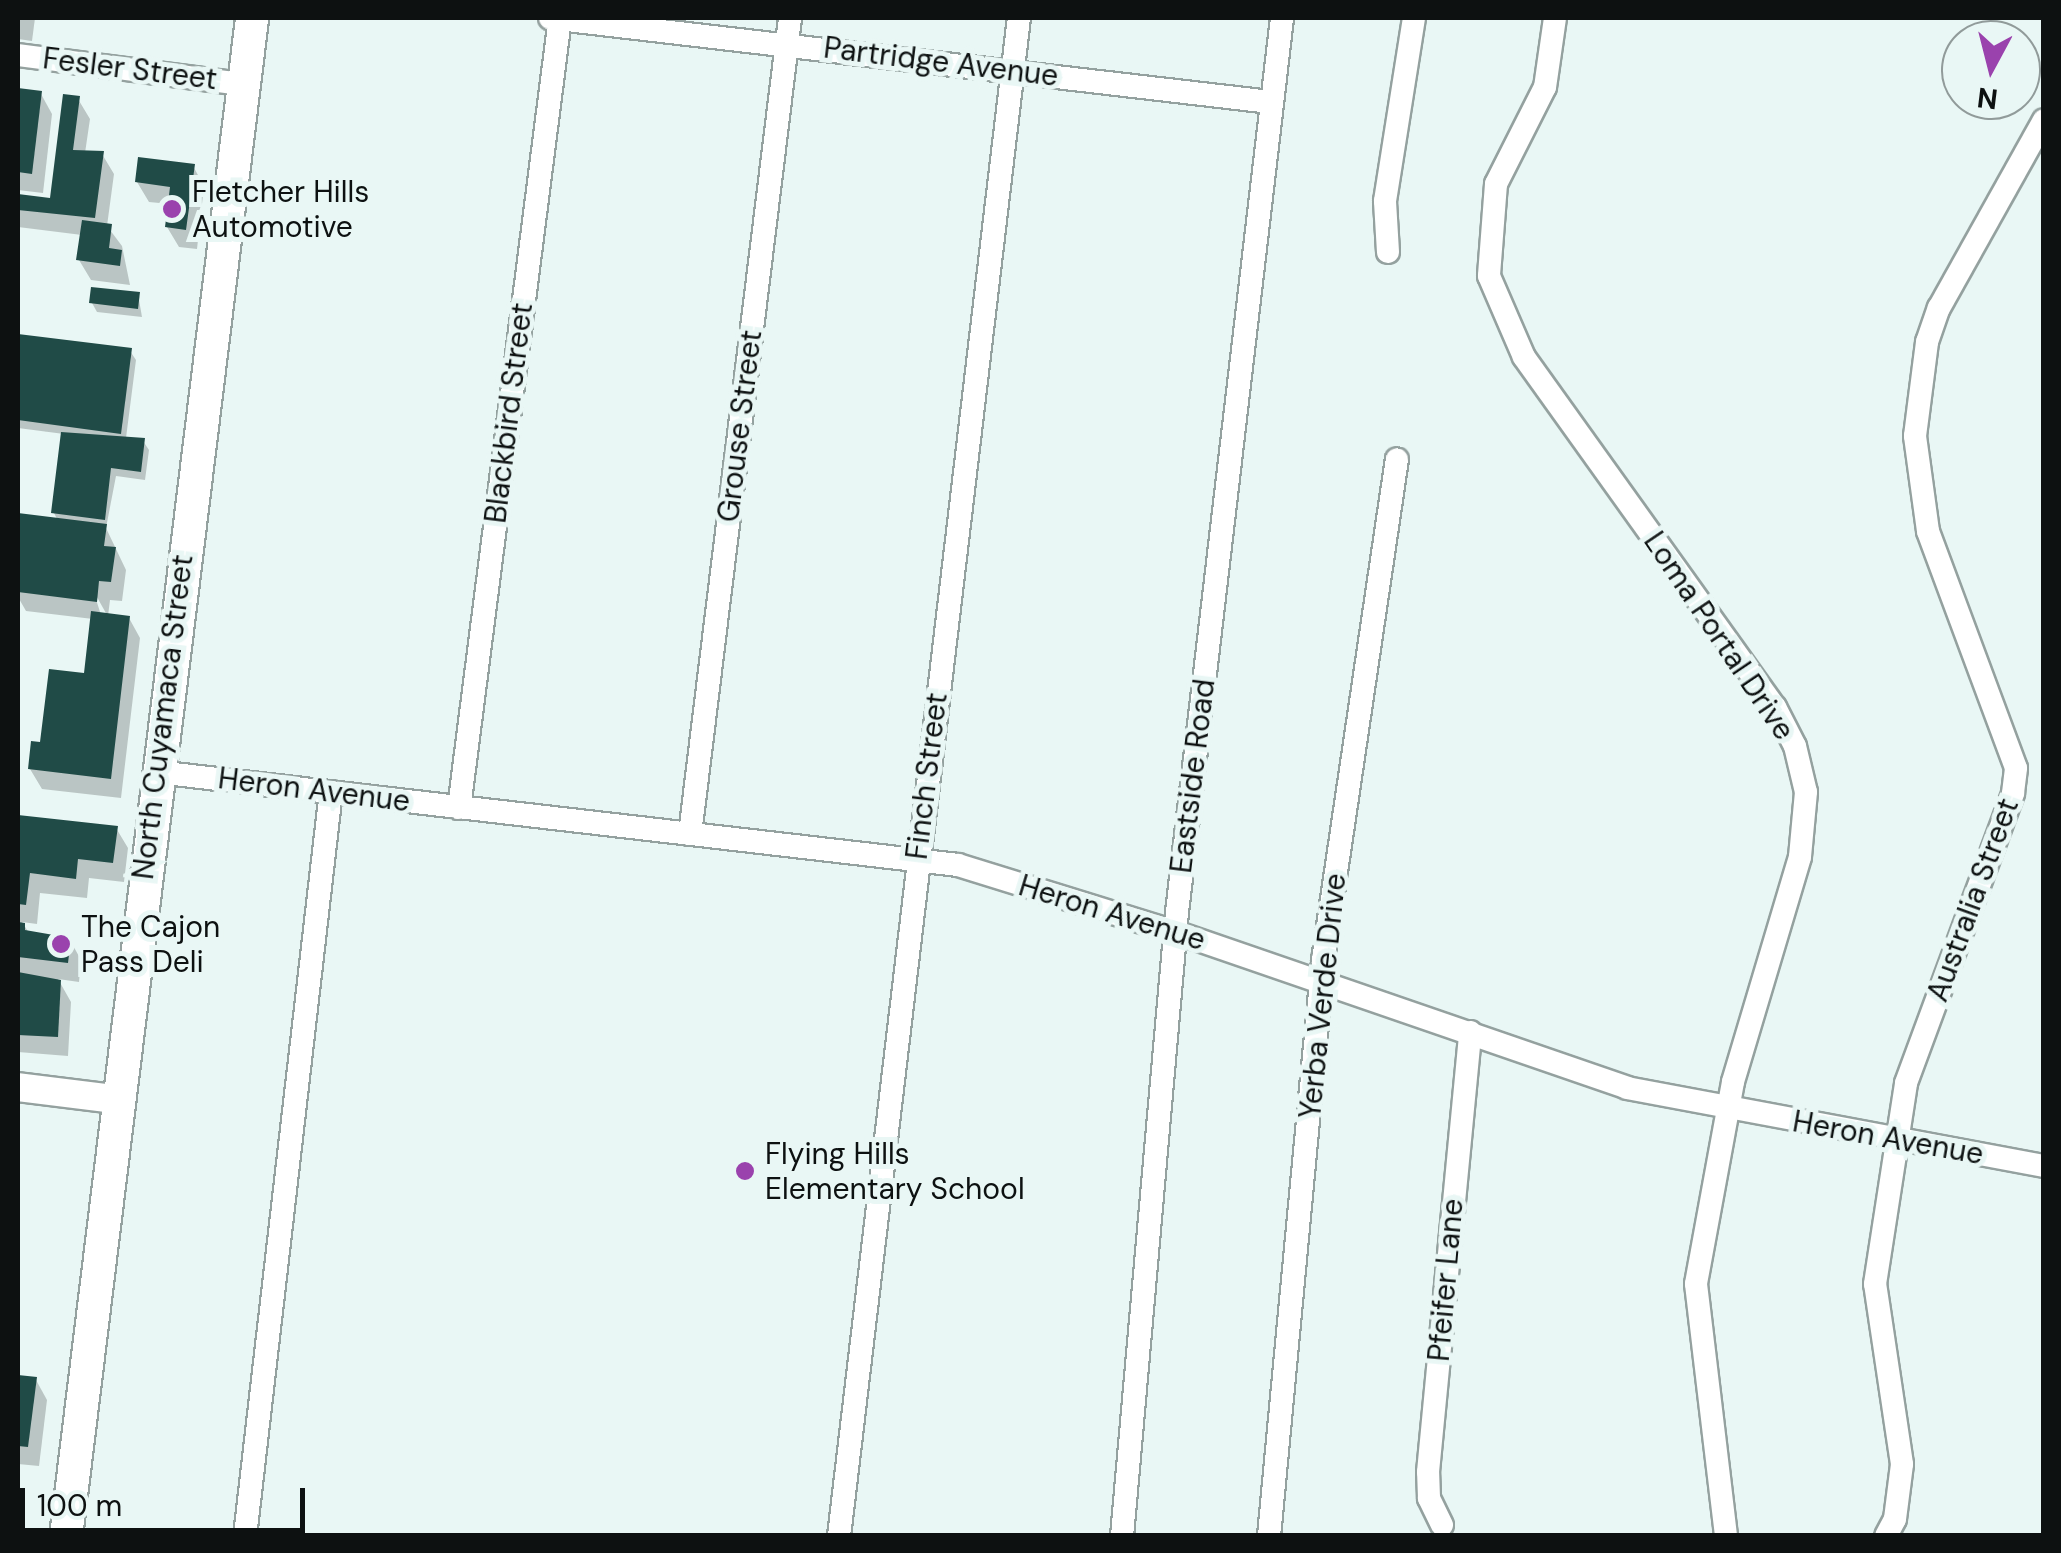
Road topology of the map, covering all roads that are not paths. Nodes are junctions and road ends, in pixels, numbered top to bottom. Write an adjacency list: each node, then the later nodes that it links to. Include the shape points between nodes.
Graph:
1 (252, 18): 11 (main road, North Cuyamaca Street)
2 (555, 18): 8 (street, Partridge Avenue); 18 (street, Blackbird Street)
3 (790, 18): 8 (street, Grouse Street)
4 (1019, 18): 10 (street, Finch Street)
5 (1282, 18): 12 (street, Eastside Road)
6 (1414, 18): 14 (street, via 1385,201)
7 (1555, 18): 26 (street, Loma Portal Drive, via 1545,87 1496,184 1490,276 1524,357 1775,707 1795,746 1806,792 1800,857)
8 (787, 42): 10 (street, Partridge Avenue); 19 (street, Grouse Street)
9 (18, 55): 11 (street, Fesler Street)
10 (1012, 72): 12 (street, Partridge Avenue); 20 (street, Finch Street)
11 (242, 84): 16 (main road, North Cuyamaca Street)
12 (1272, 102): 21 (street, Eastside Road)
13 (2044, 120): 27 (street, Australia Street, via 1926,342 1915,436 1928,530 2016,768 2013,793 1906,1083)
14 (1388, 252)
15 (1396, 459): 22 (street, Yerba Verde Drive)
16 (157, 772): 17 (street, Heron Avenue); 25 (main road, North Cuyamaca Street)
17 (331, 792): 18 (street, Heron Avenue); 31 (street)
18 (459, 808): 19 (street, Heron Avenue)
19 (690, 834): 20 (street, Heron Avenue)
20 (917, 862): 21 (street, Heron Avenue, via 958,866); 32 (street, Finch Street)
21 (1175, 932): 22 (street, Heron Avenue); 33 (street, Eastside Road)
22 (1322, 982): 23 (street, Heron Avenue); 34 (street, Yerba Verde Drive)
23 (1470, 1032): 26 (street, Heron Avenue, via 1628,1088); 29 (street, Pfeifer Lane, via 1428,1472 1429,1498)
24 (18, 1087): 25 (street)
25 (115, 1099): 30 (main road, North Cuyamaca Street)
26 (1727, 1108): 27 (street, Heron Avenue); 35 (street, Loma Portal Drive, via 1696,1284)
27 (1898, 1142): 28 (street, Heron Avenue); 36 (street, Australia Street, via 1875,1284 1902,1464 1895,1519)
28 (2044, 1166)
29 (1442, 1525)
30 (66, 1536)
31 (245, 1536)
32 (839, 1536)
33 (1122, 1536)
34 (1269, 1536)
35 (1726, 1536)
36 (1886, 1536)

